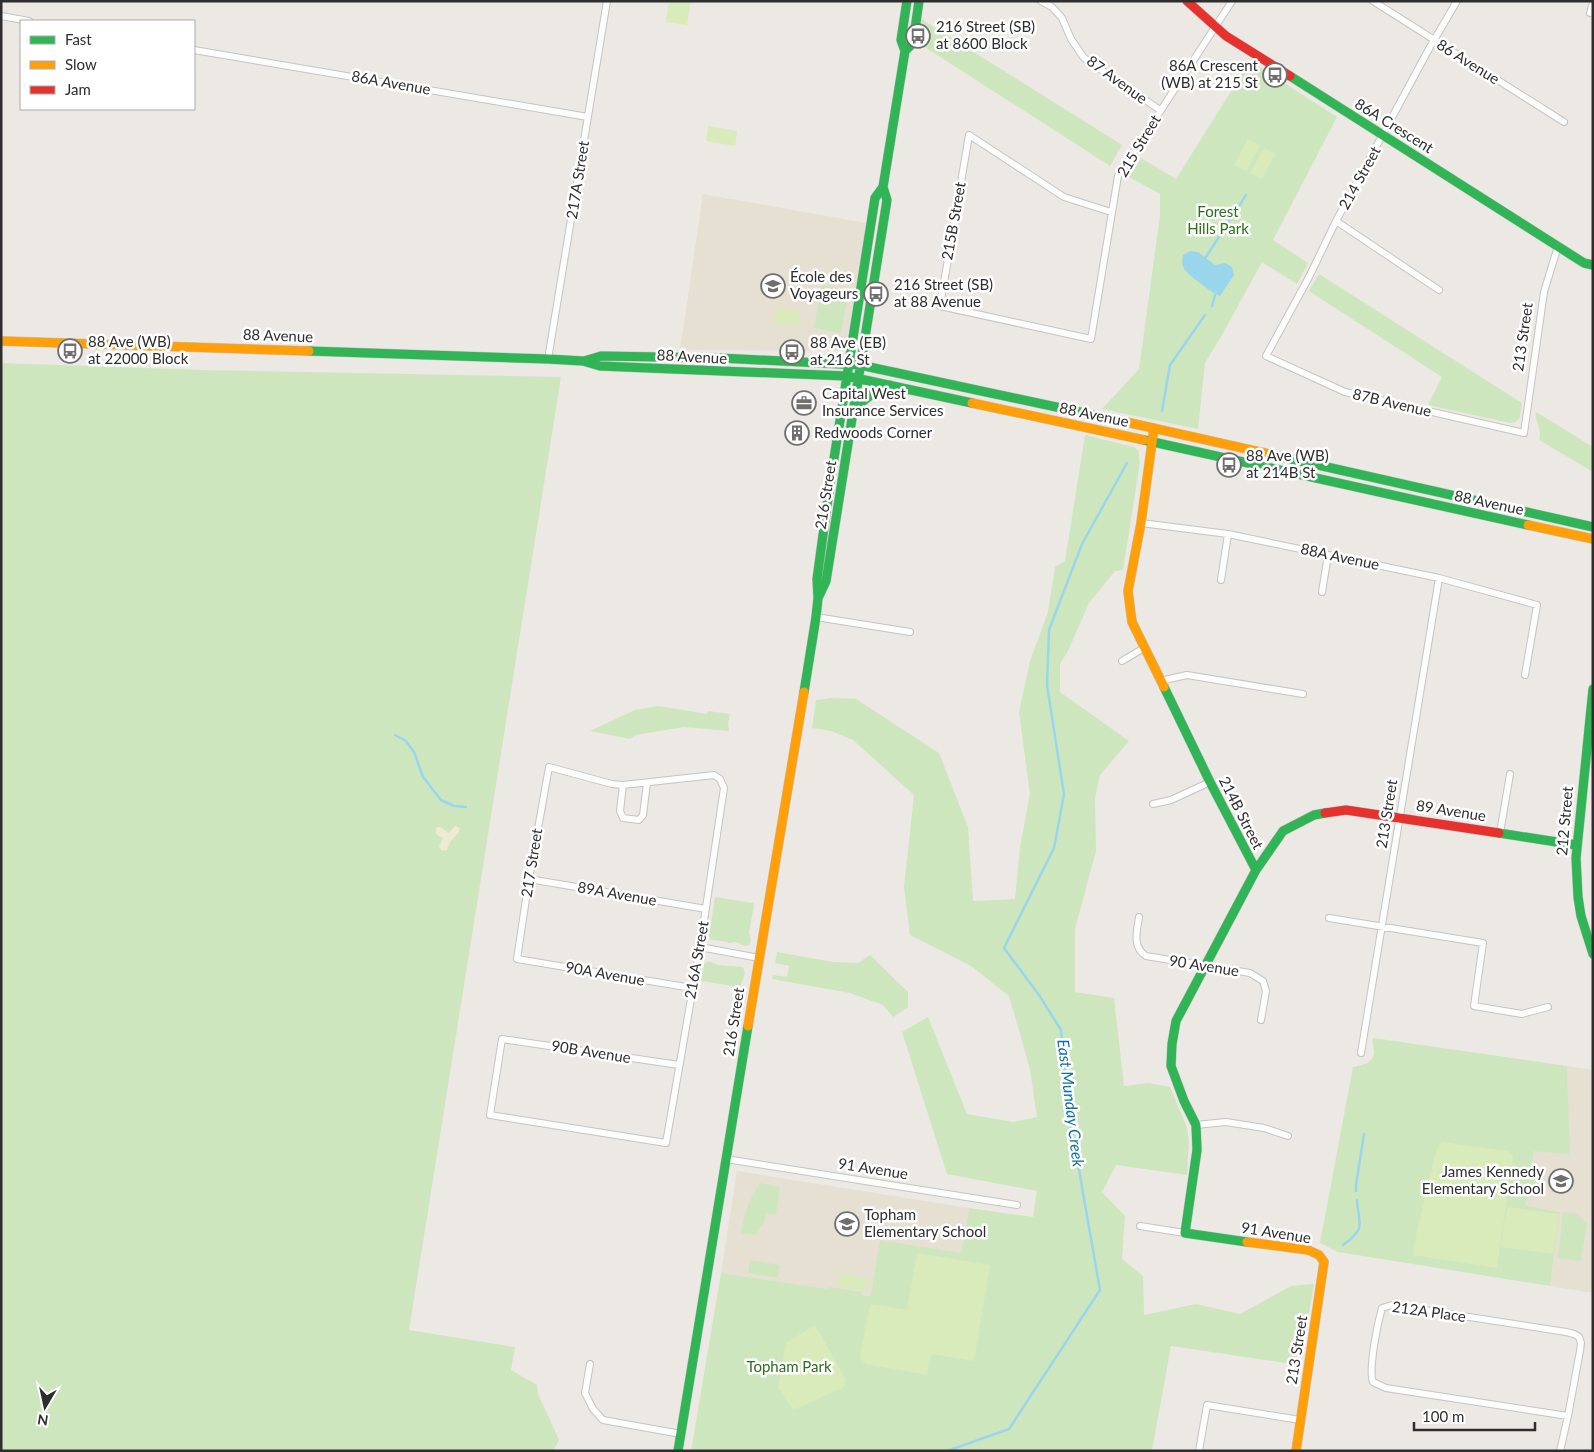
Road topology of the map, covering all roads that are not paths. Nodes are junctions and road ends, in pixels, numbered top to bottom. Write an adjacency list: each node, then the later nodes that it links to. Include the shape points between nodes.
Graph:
1 (607, 1): 18 (street, 217A Street)
2 (907, 1): 16 (main road, 216 Street, via 901,40)
3 (919, 1): 16 (main road, 216 Street, via 913,43)
4 (1041, 1): 17 (street, 87 Avenue, via 1062,18 1084,58)
5 (1187, 1): 13 (main road, 86A Crescent)
6 (1232, 1): 13 (street, 215 Street)
7 (1373, 1): 14 (street, 86 Avenue)
8 (1458, 1): 14 (street, 214 Street)
9 (1593, 3): 10 (street)
10 (1590, 13)
11 (1, 16): 12 (street)
12 (23, 20)
13 (1215, 27): 17 (street, 215 Street); 20 (main road, 86A Crescent)
14 (1434, 40): 19 (street, 86 Avenue); 20 (street, 214 Street)
15 (195, 50): 18 (street, 86A Avenue)
16 (905, 51): 21 (main road, 216 Street)
17 (1160, 110): 22 (street, 215 Street, via 1118,176)
18 (588, 117): 30 (street, 217A Street)
19 (1564, 122)
20 (1383, 135): 23 (street, 214 Street); 24 (main road, 86A Crescent)
21 (883, 187): 32 (main road, 216 Street, via 875,198); 33 (main road, 216 Street, via 887,200)
22 (1111, 212): 27 (street, 215 Street); 27 (street, 215B Street, via 1064,197 969,136 940,306)
23 (1336, 221): 26 (street); 29 (street, 214 Street)
24 (1558, 246): 25 (main road, 86A Crescent, via 1584,263); 39 (street, 213 Street, via 1544,292)
25 (1593, 265)
26 (1439, 290)
27 (1091, 339)
28 (1, 340): 30 (main road, 88 Avenue)
29 (1266, 356): 39 (street, 87B Avenue, via 1345,392)
30 (548, 359): 31 (main road, 88 Avenue)
31 (583, 361): 32 (main road, 88 Avenue, via 601,356); 34 (main road, 88 Avenue, via 600,366)
32 (848, 363): 33 (main road, 88 Avenue); 34 (main road, 216 Street)
33 (860, 364): 35 (main road, 216 Street); 38 (main road, 88 Avenue)
34 (846, 376): 35 (main road, 88 Avenue); 51 (main road, 216 Street, via 818,570)
35 (858, 378): 36 (main road, 88 Avenue); 37 (main road, 216 Street)
36 (890, 385): 37 (main road); 40 (main road, 88 Avenue)
37 (854, 409): 51 (main road, 216 Street, via 826,581)
38 (1154, 428): 40 (main road, 214B Street); 42 (main road, 88 Avenue)
39 (1524, 433)
40 (1152, 442): 41 (main road, 214B Street); 44 (main road, 88 Avenue)
41 (1141, 523): 43 (street, 88A Avenue); 54 (main road, 214B Street, via 1128,591 1132,622)
42 (1593, 527)
43 (1228, 534): 47 (street, 88A Avenue); 49 (street)
44 (1577, 535): 45 (main road, 88 Avenue); 46 (main road)
45 (1593, 539)
46 (1593, 545)
47 (1328, 555): 48 (street, 88A Avenue); 50 (street)
48 (1439, 578): 56 (street, 88A Avenue, via 1537,605); 65 (street, 213 Street)
49 (1221, 580)
50 (1322, 592)
51 (818, 598): 52 (main road, 216 Street)
52 (816, 617): 53 (street); 76 (main road, 216 Street)
53 (910, 632)
54 (1144, 648): 55 (street); 57 (main road, 214B Street)
55 (1122, 661)
56 (1525, 676)
57 (1160, 681): 59 (street, via 1187,674); 61 (main road, 214B Street)
58 (1593, 689): 67 (main road, 212 Street)
59 (1303, 694)
60 (1510, 774): 66 (street)
61 (1210, 782): 64 (street); 68 (main road, 214B Street)
62 (648, 783): 63 (street); 63 (street, via 643,815 639,820 623,818 620,811); 70 (street, 216A Street, via 714,775 720,779 724,788)
63 (623, 785): 69 (street, 217 Street, via 549,768)
64 (1154, 804)
65 (1400, 817): 66 (main road, 89 Avenue); 68 (main road, 89 Avenue, via 1346,810 1314,814 1283,831); 73 (street, 213 Street)
66 (1500, 833): 67 (main road, 89 Avenue)
67 (1576, 845): 75 (main road, 212 Street, via 1578,907)
68 (1256, 870): 78 (main road, 214B Street)
69 (529, 879): 70 (street, 89A Avenue); 77 (street, 217 Street)
70 (706, 909): 74 (street, 216A Street)
71 (1139, 917): 78 (street, 90 Avenue, via 1136,938 1142,953)
72 (1329, 918): 73 (street)
73 (1382, 926): 80 (street, via 1483,943 1474,1006 1522,1014); 82 (street, 213 Street)
74 (700, 947): 76 (street); 79 (street, 216A Street)
75 (1593, 954)
76 (759, 958): 87 (main road, 216 Street)
77 (517, 959): 79 (street, 90A Avenue)
78 (1204, 966): 81 (street, 90 Avenue, via 1250,972 1264,982 1266,991); 84 (main road, 214B Street, via 1176,1020 1172,1044 1171,1066)
79 (692, 988): 83 (street, 216A Street)
80 (1548, 1007)
81 (1261, 1020)
82 (1361, 1053)
83 (679, 1066): 86 (street, 216A Street); 86 (street, 90B Avenue, via 502,1039 490,1115)
84 (1196, 1125): 85 (street, via 1226,1122 1264,1128); 90 (main road, 214B Street, via 1197,1150)
85 (1288, 1136)
86 (666, 1143)
87 (726, 1159): 88 (street, 91 Avenue); 95 (main road, 216 Street)
88 (1017, 1205)
89 (1140, 1226): 90 (street, 91 Avenue)
90 (1185, 1233): 91 (main road, 91 Avenue, via 1308,1250)
91 (1319, 1255): 94 (main road, 213 Street, via 1325,1266)
92 (590, 1364): 95 (street, via 585,1393 603,1420)
93 (1568, 1416): 93 (street, 212A Place, via 1581,1343 1574,1334 1392,1305 1382,1308 1371,1370 1373,1382 1386,1388); 99 (street, 212A Place)
94 (1300, 1420): 97 (street, via 1207,1404); 98 (main road, 213 Street)
95 (681, 1434): 96 (main road, 216 Street)
96 (678, 1451)
97 (1199, 1451)
98 (1296, 1451)
99 (1560, 1451)

